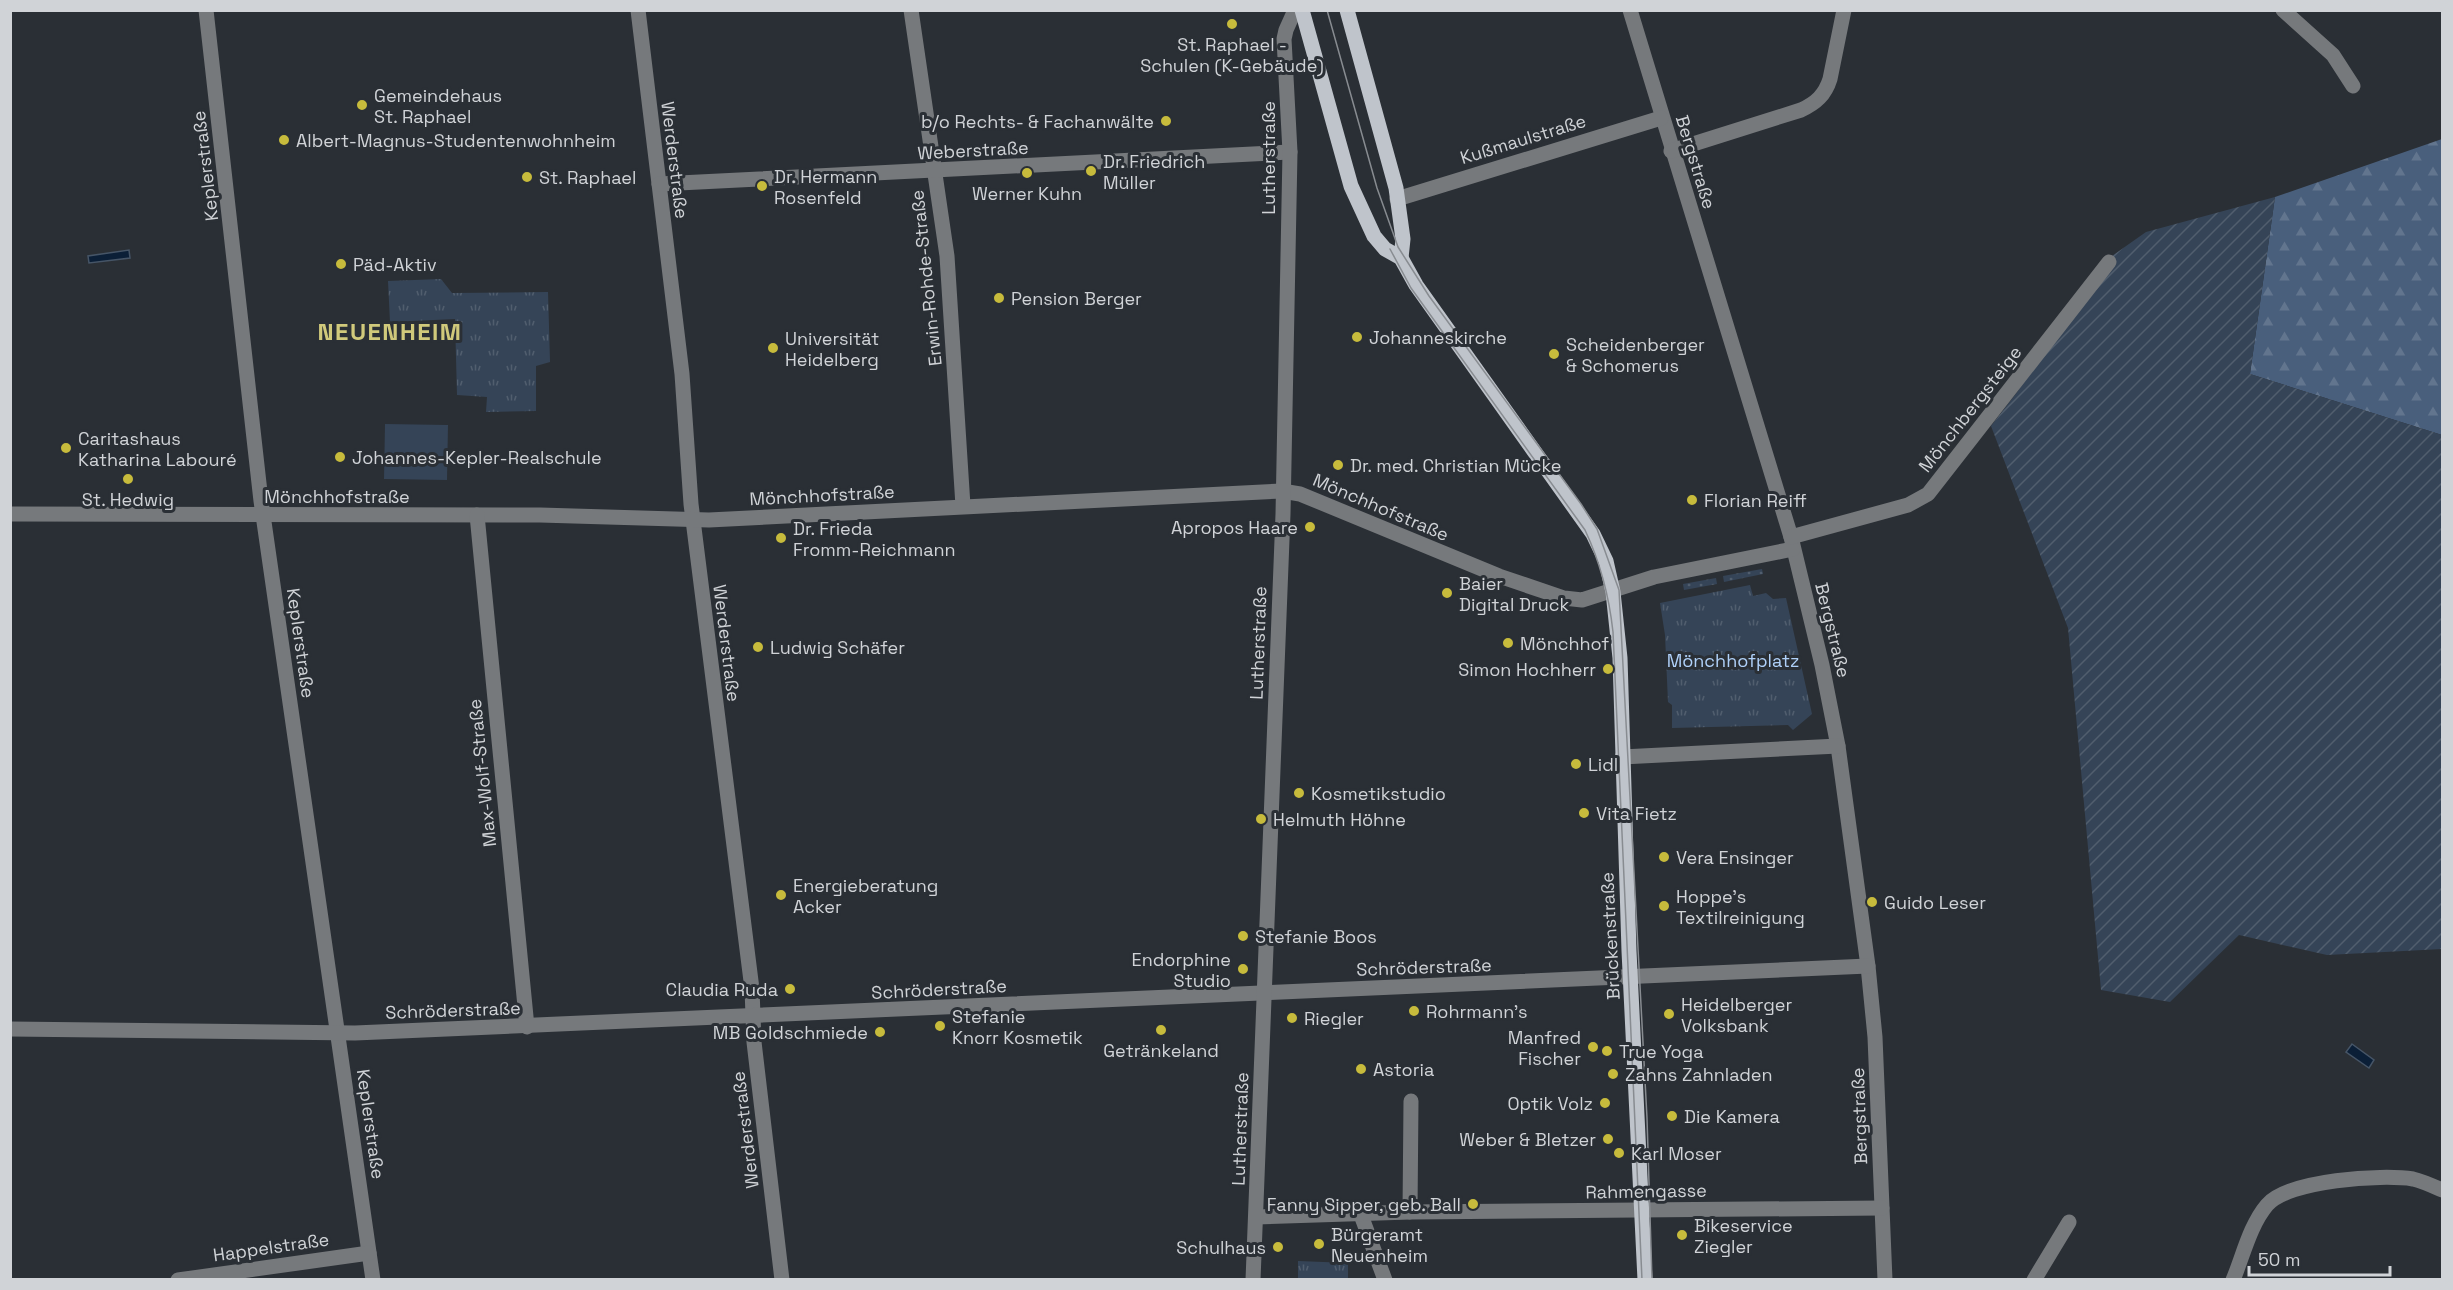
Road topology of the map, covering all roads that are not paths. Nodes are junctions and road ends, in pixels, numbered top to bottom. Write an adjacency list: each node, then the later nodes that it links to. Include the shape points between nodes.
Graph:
1 (206, 10): 22 (street, Keplerstraße)
2 (638, 10): 15 (street, Werderstraße)
3 (911, 10): 14 (street, Erwin-Rohde-Straße)
4 (1295, 10): 13 (street, Lutherstraße, via 1284,39)
5 (1302, 10): 17 (main road, via 1351,186 1374,236 1385,249)
6 (1347, 10): 16 (main road)
7 (1630, 10): 11 (street, Bergstraße)
8 (1844, 10): 12 (street, via 1830,79 1817,101 1801,110)
9 (2283, 10): 10 (street, via 2333,55)
10 (2353, 87)
11 (1661, 118): 12 (street, Bergstraße); 16 (street, Kußmaulstraße)
12 (1671, 151): 25 (street, Bergstraße)
13 (1290, 152): 14 (street, Weberstraße); 19 (street, Lutherstraße)
14 (934, 172): 15 (street, Weberstraße); 20 (street, Erwin-Rohde-Straße, via 954,339)
15 (658, 184): 24 (street, Werderstraße, via 682,374)
16 (1397, 199): 17 (main road, via 1403,239)
17 (1401, 258): 26 (main road, Brückenstraße, via 1416,285 1587,524 1606,561)
18 (2109, 262): 25 (street, Mönchbergsteige, via 1928,494 1908,505)
19 (1282, 491): 20 (street, Mönchhofstraße); 26 (street, Mönchhofstraße, via 1300,494 1455,559 1563,598 1582,600); 31 (street, Lutherstraße)
20 (963, 506): 24 (street, Mönchhofstraße)
21 (10, 514): 22 (street, Mönchhofstraße)
22 (263, 515): 23 (street, Mönchhofstraße); 35 (street, Keplerstraße)
23 (477, 515): 24 (street, Mönchhofstraße); 33 (street, Max-Wolf-Straße)
24 (693, 520): 32 (street, Werderstraße)
25 (1792, 543): 26 (street, via 1654,577); 27 (street, Bergstraße)
26 (1614, 592): 28 (main road, Brückenstraße)
27 (1838, 746): 28 (street); 29 (street, Bergstraße)
28 (1622, 757): 30 (main road, Brückenstraße)
29 (1868, 966): 30 (street, Schröderstraße); 38 (street, Bergstraße)
30 (1631, 976): 31 (street, Schröderstraße); 39 (main road, Brückenstraße)
31 (1264, 992): 32 (street, Schröderstraße); 42 (street, Lutherstraße)
32 (753, 1017): 33 (street, Schröderstraße); 47 (street, Werderstraße)
33 (527, 1027): 35 (street, Schröderstraße)
34 (10, 1029): 35 (street, Schröderstraße)
35 (338, 1040): 44 (street, Keplerstraße)
36 (1411, 1101): 40 (street)
37 (2442, 1190): 53 (street, via 2415,1179 2390,1177 2308,1186 2278,1195 2258,1217)
38 (1882, 1208): 39 (street, Rahmengasse); 51 (street, Bergstraße)
39 (1642, 1210): 40 (street, Rahmengasse); 50 (main road, Brückenstraße)
40 (1410, 1212): 41 (street, Rahmengasse)
41 (1361, 1215): 42 (street, Rahmengasse); 49 (street)
42 (1256, 1217): 48 (street, Lutherstraße)
43 (2069, 1222): 52 (street)
44 (369, 1253): 45 (street, Happelstraße); 46 (street, Keplerstraße)
45 (178, 1280)
46 (373, 1280)
47 (782, 1280)
48 (1253, 1280)
49 (1385, 1280)
50 (1645, 1280)
51 (1885, 1280)
52 (2034, 1280)
53 (2233, 1280)

